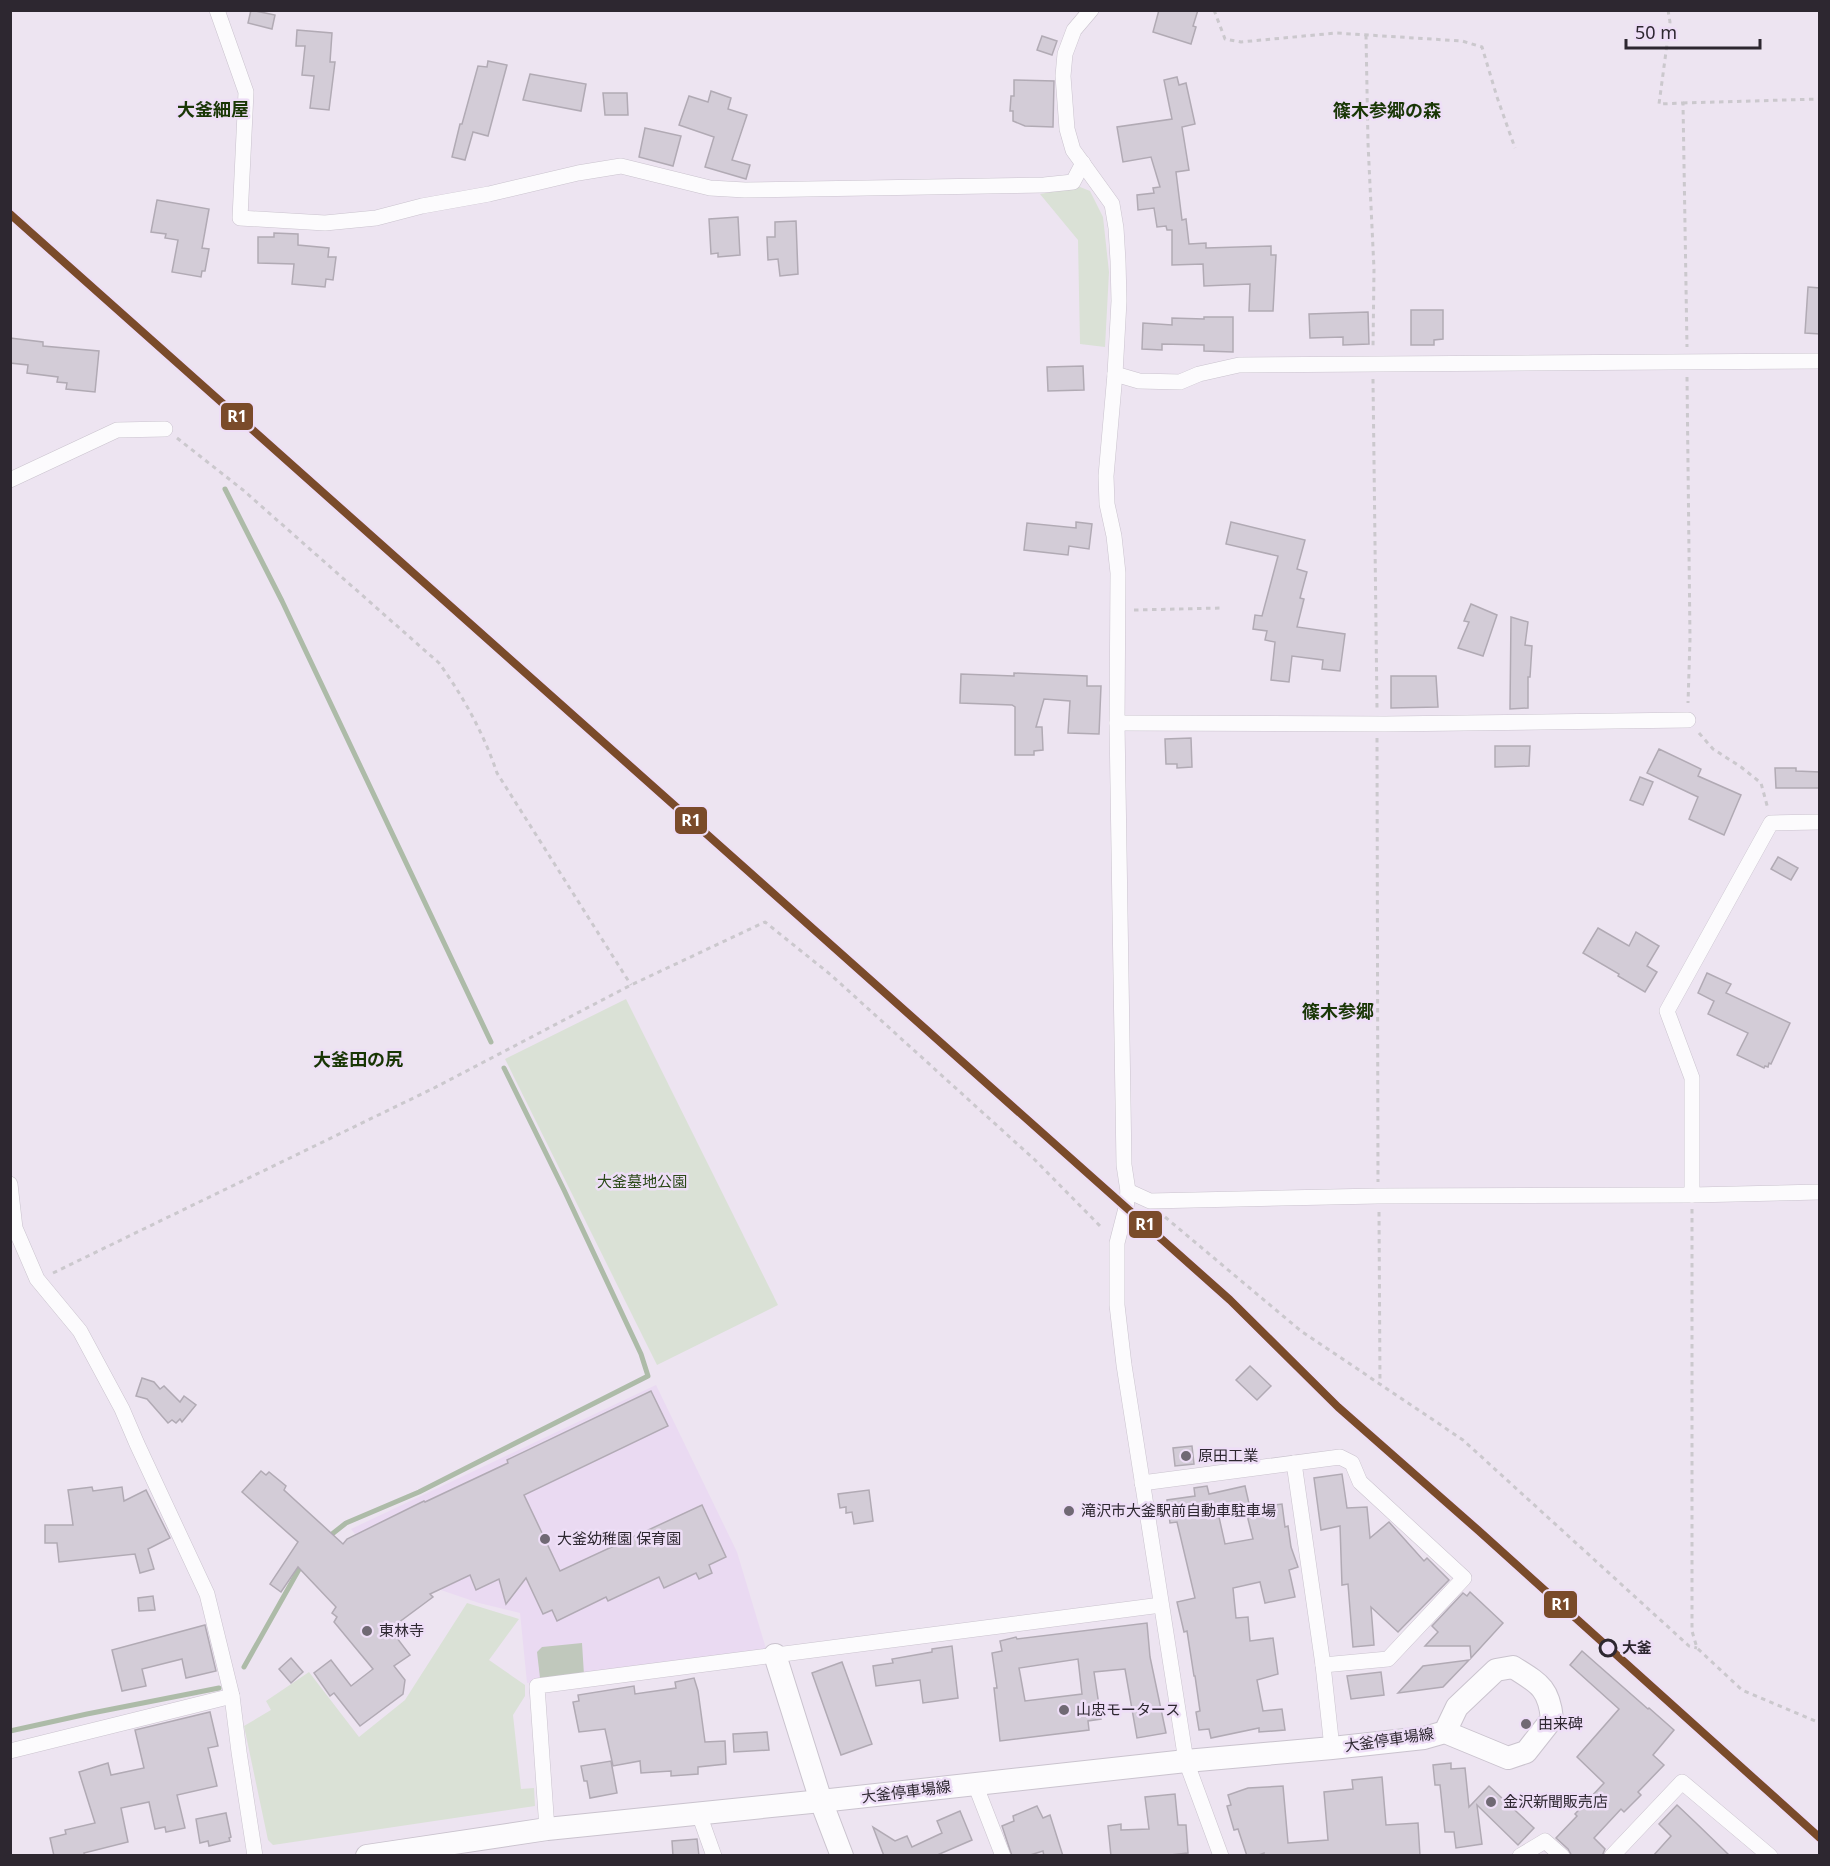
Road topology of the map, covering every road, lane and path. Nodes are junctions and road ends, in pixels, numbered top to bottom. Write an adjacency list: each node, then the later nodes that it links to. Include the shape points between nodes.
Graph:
1 (217, 10): 8 (street, via 246,92 240,218 325,224 376,218 621,166 710,188 745,190 1044,185 1073,182)
2 (1090, 10): 8 (street, via 1074,30 1065,54 1063,76 1067,129 1073,150)
3 (1214, 10): 7 (path, via 1225,39 1241,42 1336,33 1462,41 1482,47)
4 (1668, 10): 6 (path, via 1670,22 1659,104)
5 (1820, 99): 6 (path)
6 (1683, 103): 10 (path)
7 (1515, 148)
8 (1083, 163): 11 (street, via 1112,204 1116,228 1119,301)
9 (1820, 361): 10 (street)
10 (1687, 362): 11 (street, via 1239,365 1180,382 1139,381); 16 (path)
11 (1115, 374): 15 (street, via 1106,476)
12 (165, 429): 13 (street, via 117,430); 20 (path, via 243,490 439,663 459,691 497,773)
13 (10, 480)
14 (1222, 608): 15 (path)
15 (1119, 610): 17 (street)
16 (1688, 720): 17 (street); 19 (path, via 1713,750 1761,783)
17 (1117, 723): 22 (street, via 1124,1153)
18 (1820, 822): 19 (street)
19 (1771, 823): 24 (street, via 1667,1011 1692,1078)
20 (631, 985): 27 (path, via 765,922 831,975 1017,1144); 28 (path, via 434,1088)
21 (10, 1184): 26 (street)
22 (1128, 1191): 25 (street); 27 (street)
23 (1820, 1192): 24 (street)
24 (1692, 1196): 25 (street); 32 (path, via 1692,1631)
25 (1150, 1201): 32 (path, via 1301,1331 1463,1440 1689,1646)
26 (13, 1228): 28 (street)
27 (1117, 1243): 30 (street, via 1117,1305)
28 (37, 1279): 35 (street, via 80,1331 122,1409 207,1594)
29 (1294, 1463): 30 (street); 34 (street); 34 (street, via 1340,1456 1352,1463 1360,1482 1464,1578 1388,1659)
30 (1142, 1483): 31 (street)
31 (1161, 1605): 33 (street); 40 (street)
32 (1697, 1648): 36 (path, via 1742,1690)
33 (775, 1655): 42 (main road); 44 (street, via 537,1686)
34 (1323, 1665): 38 (street)
35 (232, 1696): 39 (street); 45 (street)
36 (1820, 1723)
37 (1445, 1732): 37 (main road, 大釜停車場線, via 1457,1707 1496,1670 1513,1667 1541,1684 1551,1704 1552,1719 1526,1752 1508,1758); 38 (main road, 大釜停車場線)
38 (1332, 1748): 40 (main road, 大釜停車場線)
39 (10, 1751)
40 (1186, 1761): 41 (main road, 大釜停車場線); 50 (street)
41 (975, 1784): 42 (main road, 大釜停車場線); 49 (street)
42 (821, 1802): 43 (main road, 大釜停車場線); 48 (main road)
43 (699, 1814): 44 (main road, 大釜停車場線); 47 (street)
44 (547, 1829): 46 (main road, 大釜停車場線)
45 (255, 1856)
46 (367, 1856)
47 (714, 1856)
48 (842, 1856)
49 (1003, 1856)
50 (1221, 1856)
51 (1520, 1856): 52 (street, via 1545,1840)
52 (1562, 1856)
53 (1612, 1856): 54 (street, via 1682,1782)
54 (1770, 1856)

